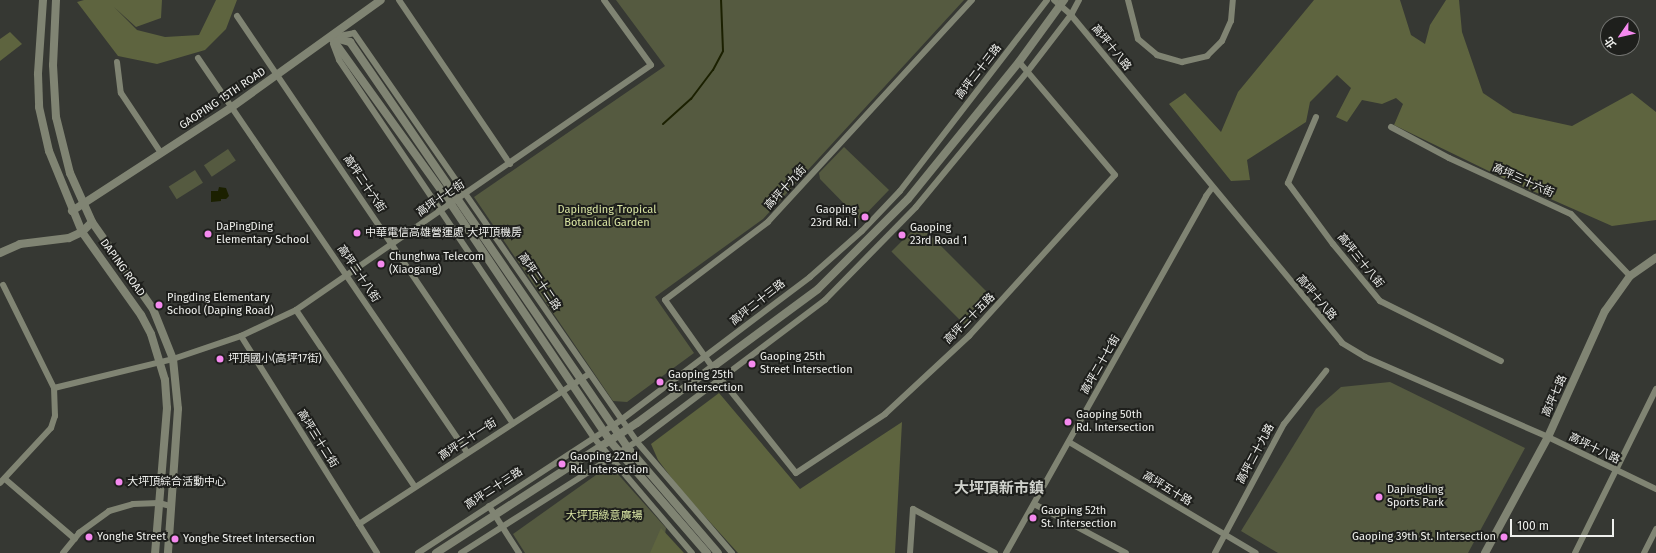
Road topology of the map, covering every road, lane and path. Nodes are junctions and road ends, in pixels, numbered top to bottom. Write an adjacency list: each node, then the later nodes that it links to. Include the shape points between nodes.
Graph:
1 (43, 0): 30 (street, DAPING ROAD, via 38,74 39,107 49,150)
2 (56, 0): 28 (street, DAPING ROAD, via 53,65 56,117 70,172)
3 (381, 0): 15 (street, GAOPING 15TH ROAD)
4 (399, 0): 25 (street)
5 (604, 0): 25 (street, 高坪十七街, via 651,65)
6 (972, 0): 42 (street, 高坪十九街, via 768,222 665,300)
7 (1047, 0): 42 (street, 高坪二十三路, via 900,191 862,231 810,277)
8 (1054, 0): 12 (street, 高坪十八路)
9 (1079, 0): 13 (street)
10 (1128, 0): 11 (street, via 1138,39 1157,55 1182,62 1208,56 1222,41 1231,21)
11 (1233, 0)
12 (1062, 3): 13 (street, 高坪十八路); 18 (street, 高坪二十三路)
13 (1071, 15): 19 (street); 26 (street, 高坪十八路)
14 (237, 16): 20 (street, 高坪二十六街)
15 (331, 37): 20 (street, GAOPING 15TH ROAD); 27 (street, 高坪二十二路, via 354,33); 29 (street); 29 (street, via 350,42); 31 (street, via 339,60)
16 (198, 58): 21 (street, 高坪二十八街)
17 (117, 62): 24 (street, via 121,93)
18 (1019, 62): 19 (street, 高坪二十五路); 46 (street, 高坪二十三路, via 908,199 870,239 818,289)
19 (1028, 71): 49 (street, via 916,207 825,300); 49 (street, 高坪二十五路, via 1115,175 969,336 885,414 796,473)
20 (279, 75): 21 (street, GAOPING 15TH ROAD); 34 (street, 高坪二十六街)
21 (232, 107): 24 (street, GAOPING 15TH ROAD); 37 (street, 高坪二十八街)
22 (1316, 117): 45 (street, 高坪三十八街, via 1288,183 1333,244 1380,301)
23 (1391, 128): 38 (street, 高坪三十六街, via 1448,158 1571,214)
24 (161, 153): 28 (street, GAOPING 15TH ROAD)
25 (510, 164): 27 (street, 高坪十七街)
26 (1212, 188): 61 (street, 高坪十八路, via 1342,343 1365,357); 64 (street, 高坪二十七街)
27 (466, 194): 29 (street, 高坪十七街); 48 (street, 高坪二十二路)
28 (84, 202): 30 (street, GAOPING 15TH ROAD); 32 (street, DAPING ROAD)
29 (455, 202): 31 (street, 高坪十七街); 50 (street)
30 (72, 211): 33 (street, DAPING ROAD)
31 (441, 211): 34 (street, 高坪十七街); 53 (street)
32 (92, 222): 33 (street); 43 (street, DAPING ROAD, via 153,309)
33 (82, 232): 35 (street, via 69,238 20,244); 44 (street, DAPING ROAD, via 141,314)
34 (393, 244): 37 (street, 高坪十七街); 55 (street, 高坪二十六街)
35 (0, 253)
36 (1656, 258): 38 (street, 高坪七路)
37 (347, 276): 40 (street, 高坪十七街); 67 (street, 高坪二十八街)
38 (1630, 276): 61 (street, 高坪七路, via 1605,311)
39 (3, 284): 51 (street)
40 (296, 310): 41 (street, 高坪十七街); 73 (street)
41 (241, 336): 43 (street, 高坪十七街); 80 (street, 高坪三十二街)
42 (706, 358): 46 (street, 高坪十九街); 54 (street, 高坪二十三路)
43 (173, 359): 44 (street, 高坪十七街); 77 (street, DAPING ROAD, via 178,409)
44 (160, 361): 51 (street, 高坪十七街); 75 (street, DAPING ROAD, via 167,408)
45 (1501, 361)
46 (713, 368): 49 (street, 高坪十九街); 57 (street, 高坪二十三路)
47 (1326, 371): 83 (street, 高坪二十九路, via 1284,424)
48 (589, 374): 50 (street, 高坪二十一街); 54 (street, 高坪二十二路)
49 (721, 379): 63 (street)
50 (578, 382): 53 (street, 高坪二十一街); 56 (street); 58 (street)
51 (54, 388): 71 (street, via 55,416 51,428)
52 (1656, 389): 70 (street)
53 (564, 392): 55 (street, 高坪二十一街); 60 (street)
54 (621, 420): 56 (street, 高坪二十三路); 57 (street, 高坪二十二路)
55 (513, 423): 67 (street, 高坪二十一街)
56 (612, 426): 58 (street, 高坪二十三路); 59 (street)
57 (628, 430): 59 (street, 高坪二十三路); 63 (street, 高坪二十二路)
58 (603, 432): 60 (street, 高坪二十三路); 62 (street)
59 (619, 436): 62 (street, 高坪二十三路); 66 (street)
60 (594, 438): 65 (street); 78 (street, 高坪二十三路)
61 (1548, 438): 70 (street, 高坪十八路); 103 (street, 高坪七路)
62 (610, 441): 65 (street, 高坪二十三路); 68 (street)
63 (637, 442): 66 (street); 96 (street, 高坪二十二路)
64 (1069, 442): 76 (street, 高坪二十七街); 83 (street, 高坪五十路)
65 (602, 447): 69 (street); 79 (street, 高坪二十三路)
66 (628, 448): 68 (street); 95 (street)
67 (467, 452): 73 (street, 高坪二十一街)
68 (620, 453): 69 (street); 94 (street)
69 (611, 459): 81 (street); 93 (street)
70 (1616, 470): 74 (street, 高坪十八路); 104 (street)
71 (5, 479): 72 (street); 84 (street)
72 (0, 483)
73 (415, 487): 80 (street, 高坪二十一街)
74 (1656, 489)
75 (159, 503): 77 (street); 84 (street, via 133,504 109,511); 86 (street, DAPING ROAD)
76 (1034, 504): 99 (street, 高坪二十七街); 100 (street)
77 (170, 506): 87 (street, DAPING ROAD)
78 (488, 506): 79 (street); 89 (street, 高坪二十三路)
79 (494, 515): 81 (street); 90 (street, 高坪二十三路)
80 (359, 524): 88 (street, 高坪三十二街)
81 (502, 528): 91 (street); 92 (street)
82 (1656, 529): 105 (street)
83 (1225, 535): 101 (street, 高坪二十九路); 102 (street, 高坪五十路)
84 (75, 539): 85 (street)
85 (63, 553)
86 (155, 553)
87 (168, 553)
88 (377, 553)
89 (418, 553)
90 (436, 553)
91 (461, 553)
92 (519, 553)
93 (692, 553)
94 (707, 553)
95 (718, 553)
96 (732, 553)
97 (910, 553): 98 (street, via 913,509)
98 (995, 553)
99 (1006, 553)
100 (1126, 553)
101 (1215, 553)
102 (1256, 553)
103 (1485, 553)
104 (1575, 553)
105 (1644, 553)

